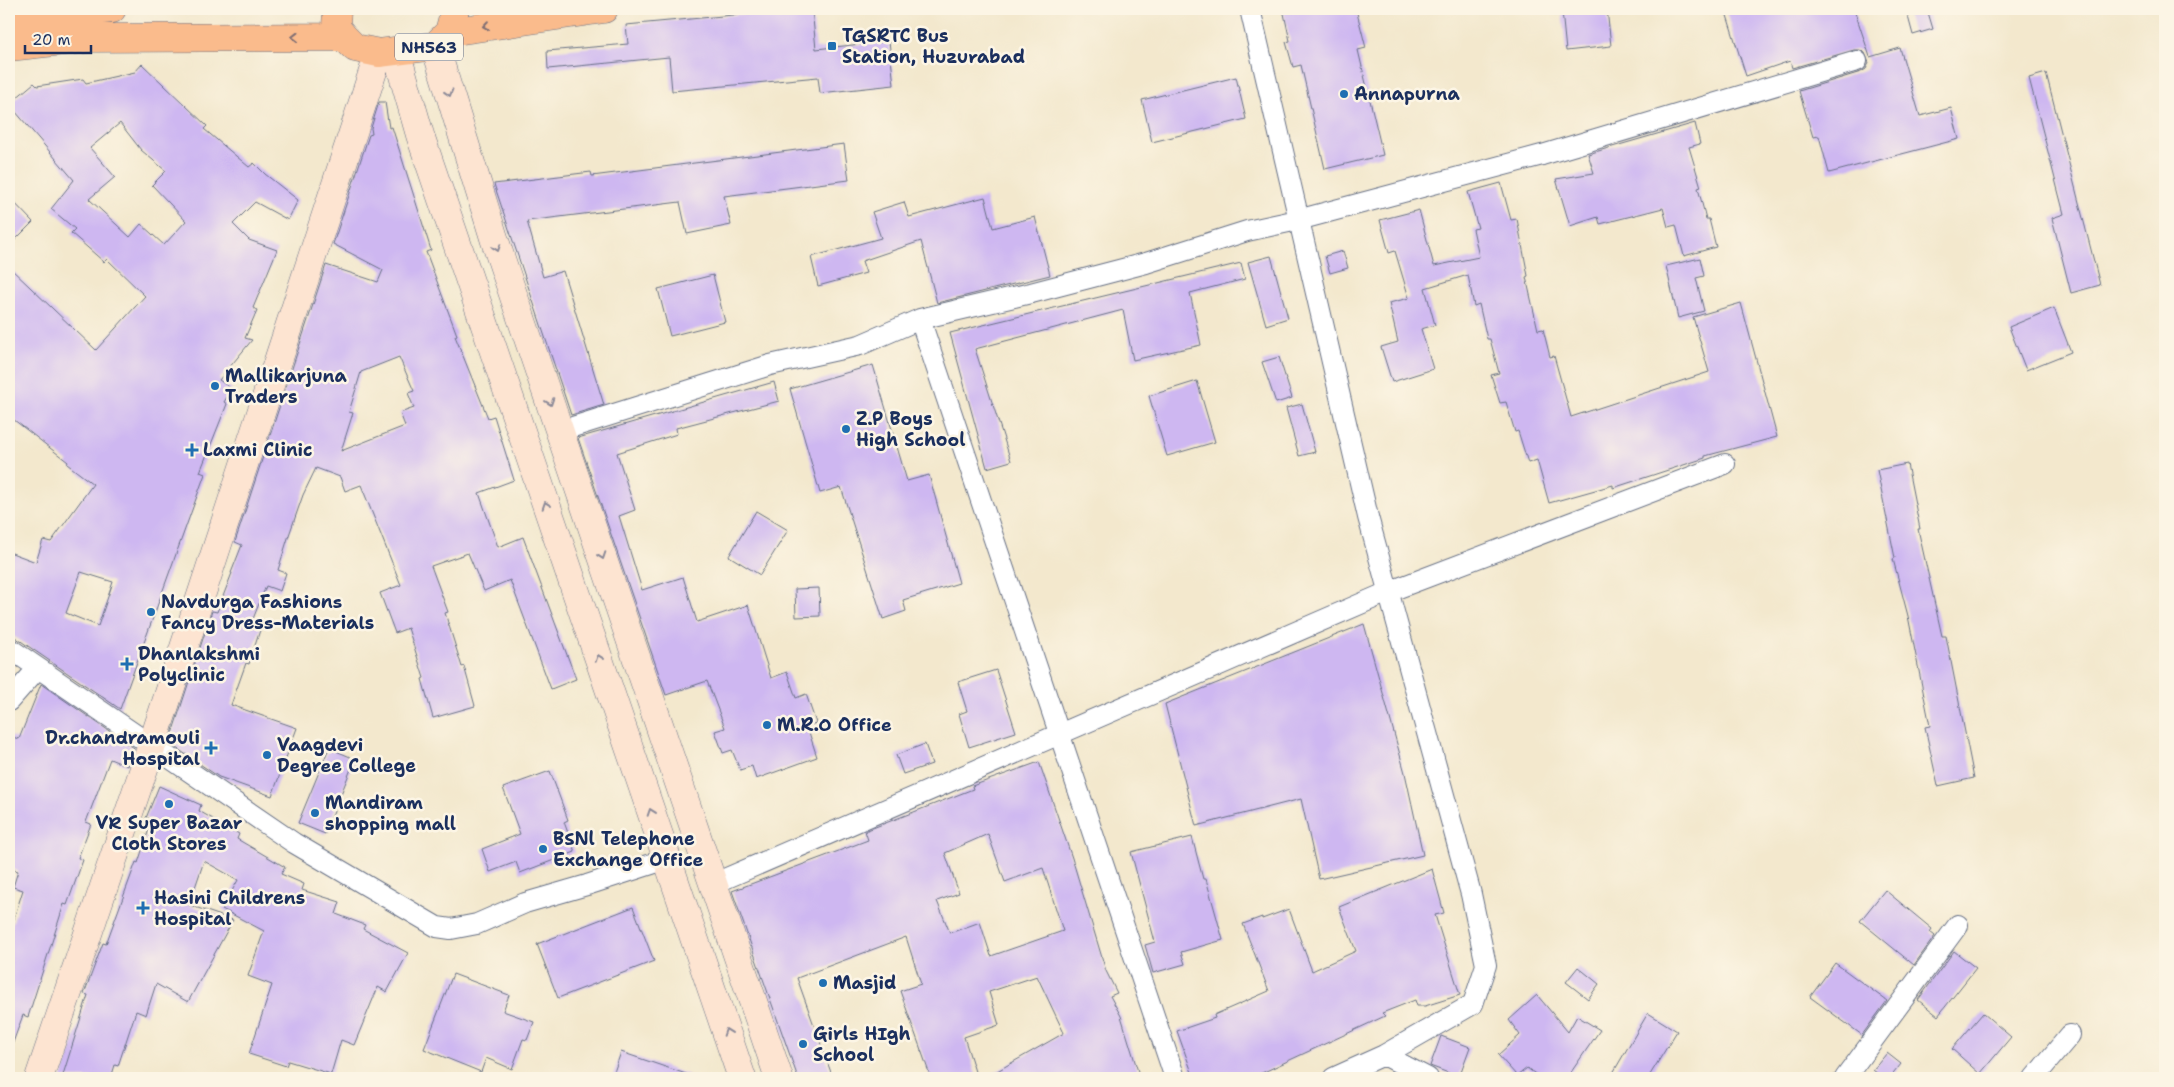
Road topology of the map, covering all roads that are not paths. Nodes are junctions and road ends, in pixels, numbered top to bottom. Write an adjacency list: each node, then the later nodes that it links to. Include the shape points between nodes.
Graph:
1 (112, 9): 5 (highway)
2 (337, 9): 7 (highway, via 336,27)
3 (604, 9): 6 (highway, NH563, one-way to 6)
4 (1250, 9): 11 (street)
5 (9, 19)
6 (446, 29): 9 (highway, NH563); 13 (main road, one-way to 13, via 494,238)
7 (344, 37): 8 (highway, one-way to 8, via 91,38); 9 (highway, NH563, via 356,48)
8 (9, 47)
9 (388, 52): 20 (main road, one-way to 9, via 420,135); 22 (main road)
10 (1857, 61): 11 (street, via 1542,155)
11 (1298, 220): 12 (street, via 1248,231 1031,294); 15 (street)
12 (920, 319): 13 (street, via 860,345 770,364); 21 (street)
13 (560, 431): 19 (main road, one-way to 19)
14 (1726, 464): 15 (street)
15 (1388, 592): 21 (street); 27 (street, via 1468,885 1486,966 1474,1004)
16 (9, 648): 17 (street)
17 (38, 668): 18 (street); 22 (street)
18 (9, 701)
19 (658, 720): 20 (main road); 24 (main road)
20 (624, 732): 23 (main road, one-way to 20)
21 (1060, 734): 24 (street); 31 (street)
22 (152, 745): 23 (street, via 294,843 444,929 478,924 525,903); 28 (main road)
23 (667, 859): 29 (main road, one-way to 23)
24 (713, 884): 30 (main road)
25 (1958, 925): 34 (street)
26 (2070, 1035): 35 (street)
27 (1384, 1056): 32 (street); 33 (street)
28 (38, 1078)
29 (742, 1078)
30 (779, 1078)
31 (1174, 1078)
32 (1333, 1078)
33 (1428, 1078)
34 (1844, 1078)
35 (2034, 1078)

